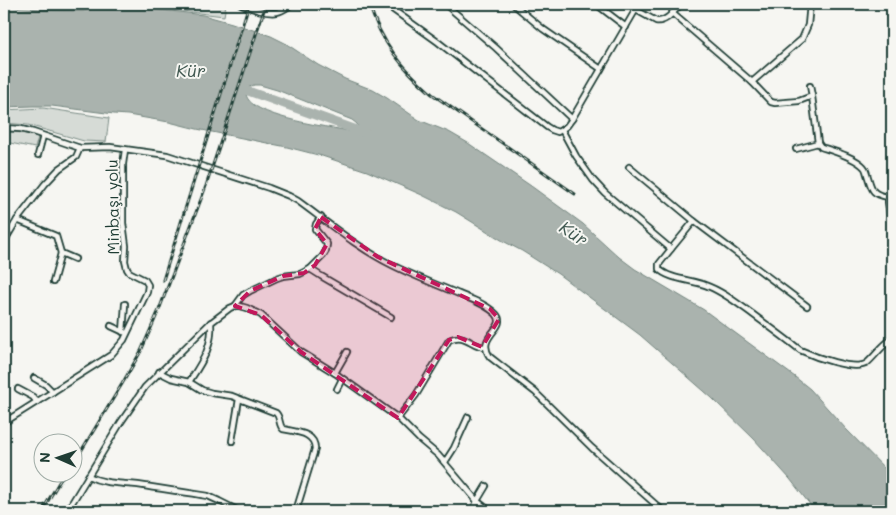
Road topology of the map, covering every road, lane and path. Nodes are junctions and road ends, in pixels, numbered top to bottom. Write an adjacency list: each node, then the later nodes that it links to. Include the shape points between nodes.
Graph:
1 (241, 4): 2 (street, via 267,12 278,12)
2 (292, 4)
3 (385, 4): 19 (street, via 547,127 558,132)
4 (445, 4): 17 (street)
5 (512, 4): 13 (street)
6 (596, 4): 12 (street)
7 (639, 4): 10 (street)
8 (681, 4): 11 (street)
9 (810, 4): 14 (street, via 808,25 802,39)
10 (636, 10): 11 (street, via 659,22); 12 (street)
11 (672, 13): 14 (street)
12 (626, 26): 13 (street)
13 (601, 69): 17 (street)
14 (752, 82): 16 (street, via 768,100 775,103)
15 (810, 86): 16 (street)
16 (812, 96): 21 (street)
17 (572, 119): 19 (street)
18 (4, 128): 20 (street)
19 (562, 130): 34 (street, via 593,180)
20 (43, 136): 22 (street); 25 (street)
21 (818, 144): 23 (street); 28 (street, via 854,159 866,170 872,191)
22 (80, 148): 24 (street); 30 (street, via 76,157 59,169)
23 (796, 149)
24 (125, 150): 29 (street, via 167,155 269,188 293,198); 45 (street, Minbaşı yolu, via 125,261 129,272 145,280 148,288)
25 (38, 155)
26 (629, 168): 31 (street)
27 (892, 189): 28 (street)
28 (888, 197): 32 (street)
29 (321, 217): 37 (street, via 316,229 327,244 326,251); 47 (street, via 378,257 490,309 499,319)
30 (17, 220): 33 (street); 35 (street, via 54,235)
31 (694, 221): 34 (street); 41 (street)
32 (892, 228)
33 (4, 242)
34 (671, 249): 46 (street, via 659,264 661,272 714,288 800,350 856,367 867,363)
35 (61, 253): 36 (street); 38 (street)
36 (75, 259)
37 (310, 269): 40 (street, via 277,278 250,291 242,295); 42 (street)
38 (53, 282)
39 (125, 304): 45 (street)
40 (235, 306): 43 (street); 50 (street, via 261,315 295,347)
41 (807, 306)
42 (391, 317)
43 (211, 322): 49 (street); 53 (street, via 212,331 205,357)
44 (111, 326): 45 (street)
45 (125, 333): 56 (street, Minbaşı yolu, via 120,346 111,355)
46 (892, 339)
47 (485, 347): 60 (street, via 464,338 448,340 416,395); 72 (street, via 490,357 535,392)
48 (346, 352): 50 (street)
49 (159, 372): 53 (street); 64 (street, via 136,399)
50 (334, 373): 52 (street)
51 (34, 378): 56 (street)
52 (342, 379): 55 (street); 60 (street)
53 (189, 382): 57 (street, via 202,390)
54 (18, 389): 58 (street)
55 (337, 389)
56 (53, 392): 58 (street, Minbaşı yolu)
57 (239, 398): 62 (street); 69 (street, via 276,413 283,429 313,438 315,449)
58 (37, 402): 61 (street, Minbaşı yolu)
59 (468, 417): 63 (street)
60 (398, 418): 63 (street)
61 (4, 424)
62 (232, 441)
63 (445, 462): 66 (street)
64 (88, 476): 67 (street); 68 (street, via 104,482 208,496)
65 (486, 486): 66 (street)
66 (477, 501): 70 (street); 71 (street)
67 (67, 511)
68 (239, 511)
69 (296, 511)
70 (474, 511)
71 (490, 511)
72 (663, 511)

